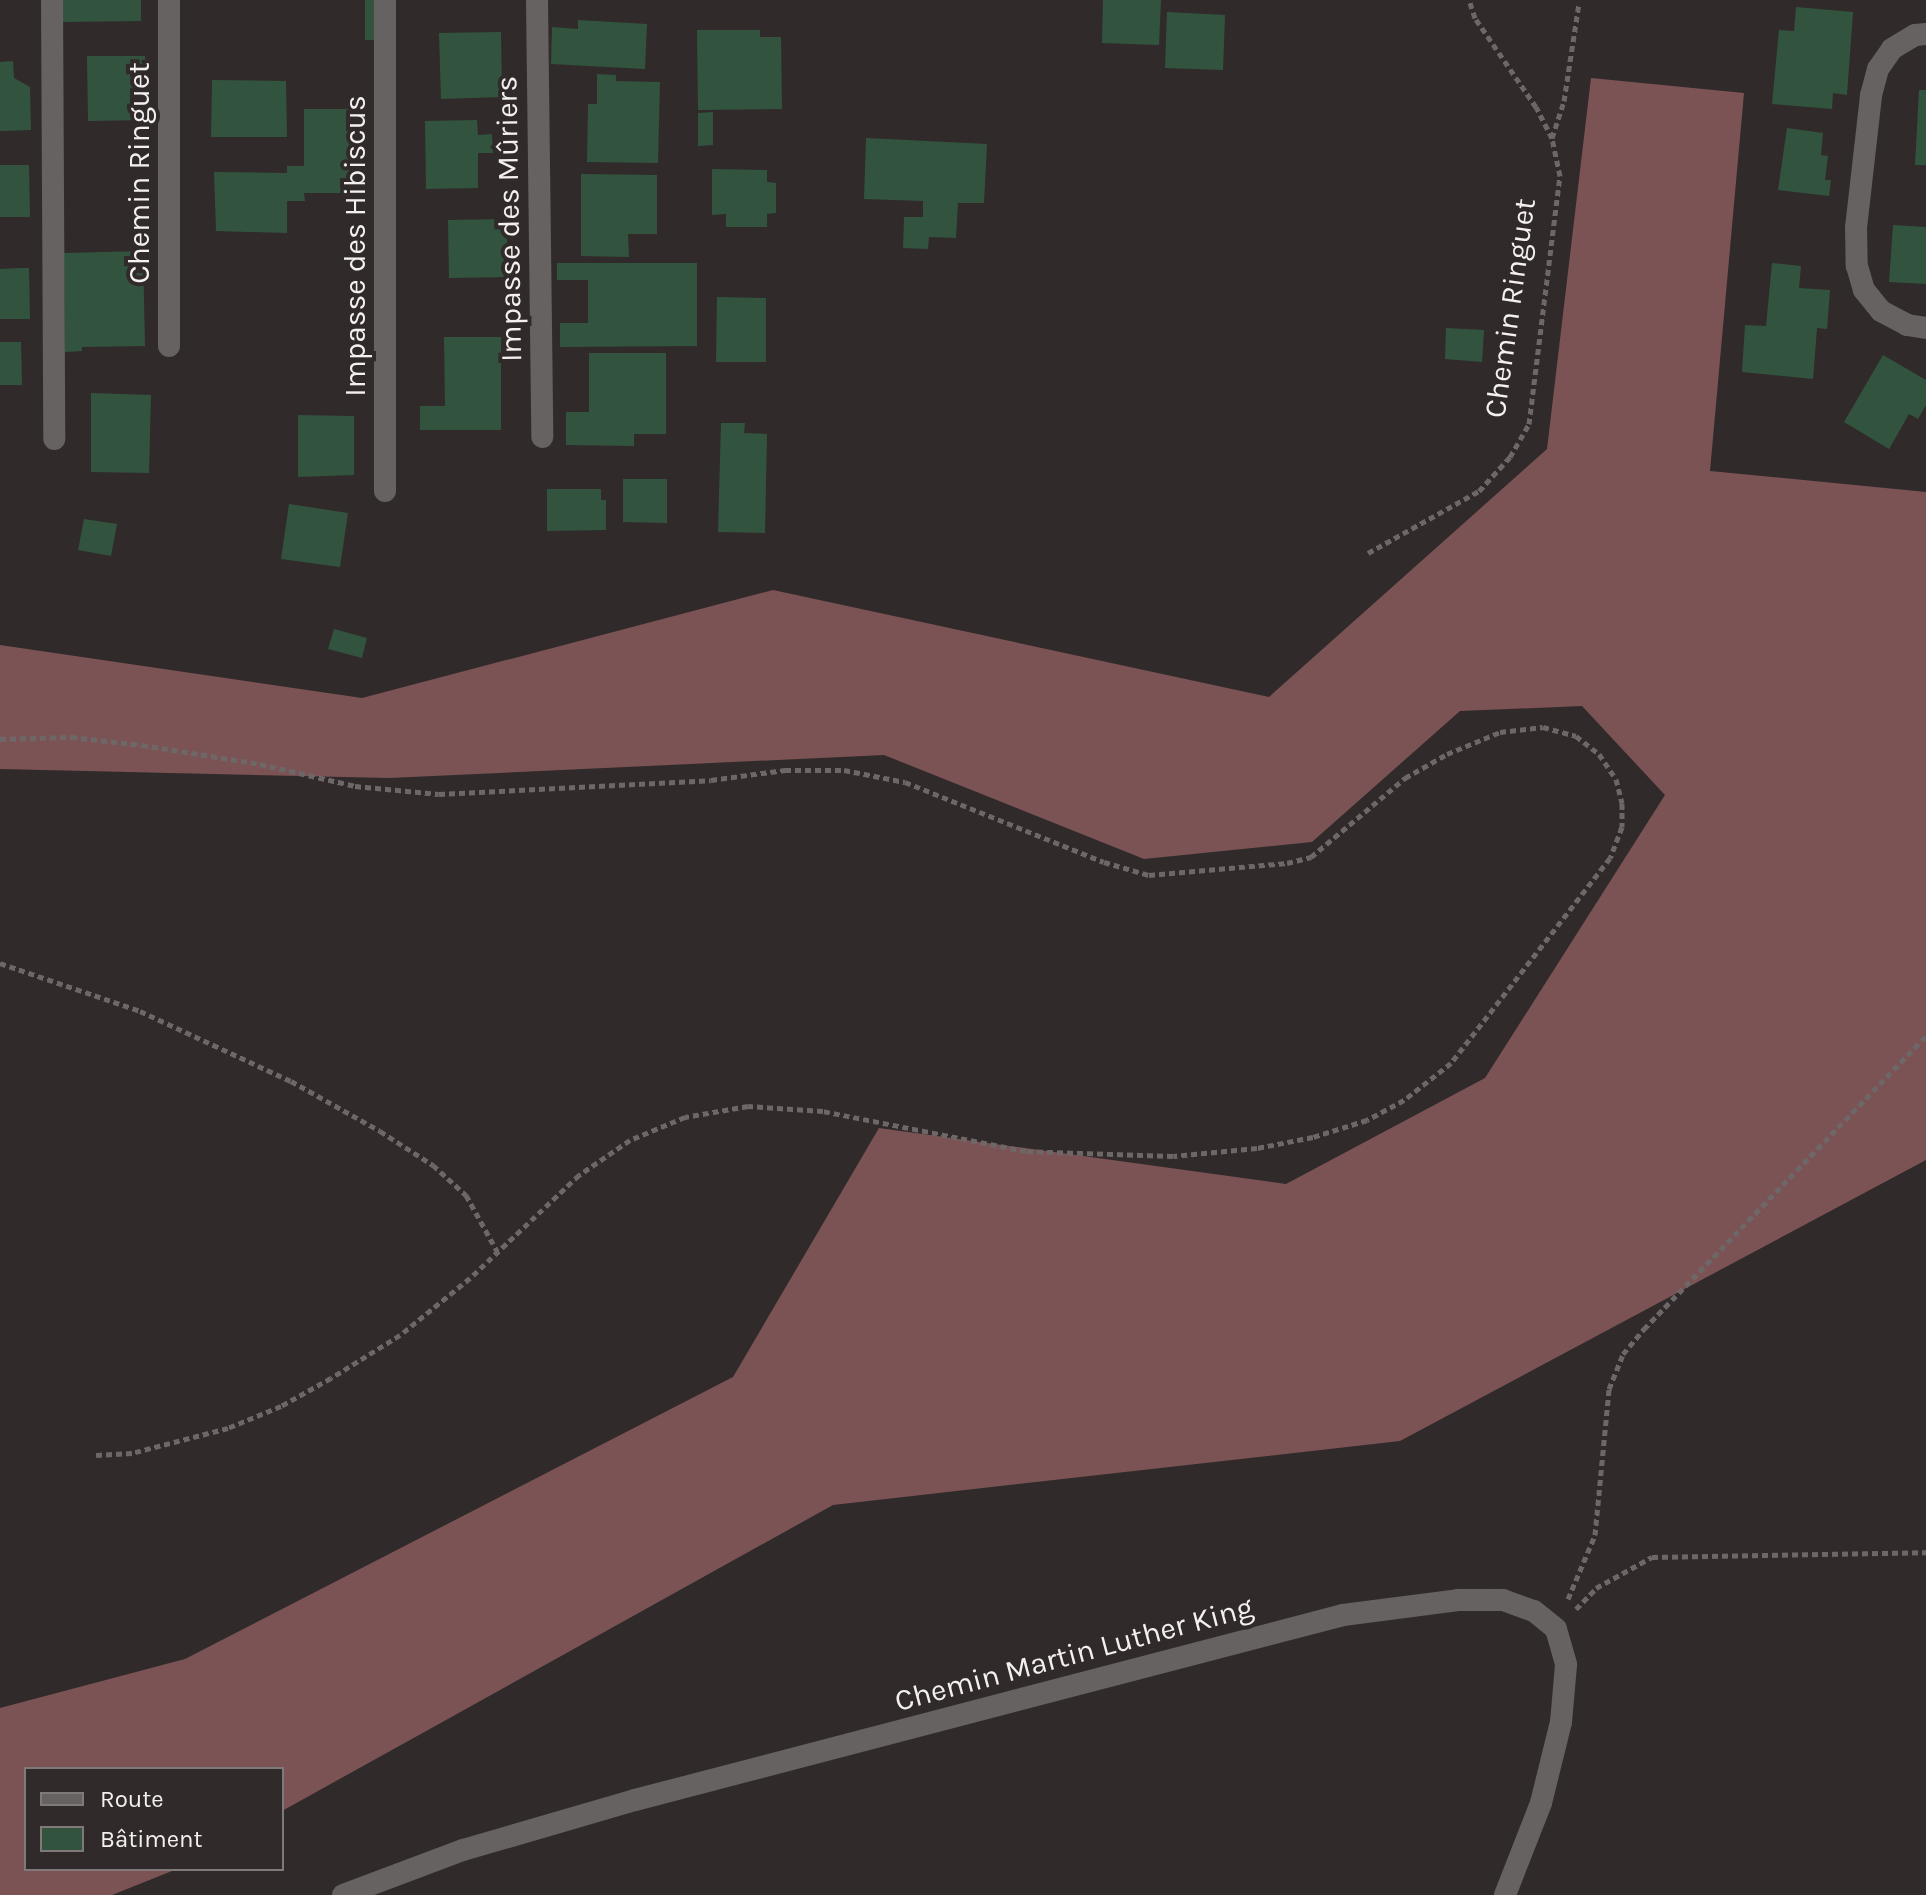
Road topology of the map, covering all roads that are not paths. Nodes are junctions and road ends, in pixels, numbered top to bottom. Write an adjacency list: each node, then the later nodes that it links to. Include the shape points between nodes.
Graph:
1 (52, 0): 9 (street)
2 (169, 0): 7 (street, Chemin Ringuet)
3 (385, 0): 10 (street, Impasse des Hibiscus)
4 (537, 0): 8 (street, Impasse des Mûriers)
5 (1926, 34): 6 (street, via 1892,49 1878,69 1856,227 1864,290 1881,311)
6 (1926, 328)
7 (169, 346)
8 (542, 437)
9 (54, 439)
10 (385, 491)
11 (343, 1895): 12 (street, Chemin Martin Luther King, via 463,1850 635,1800 1343,1615 1458,1600 1503,1600 1534,1611 1556,1629 1566,1665 1561,1722 1541,1803)
12 (1505, 1895)

